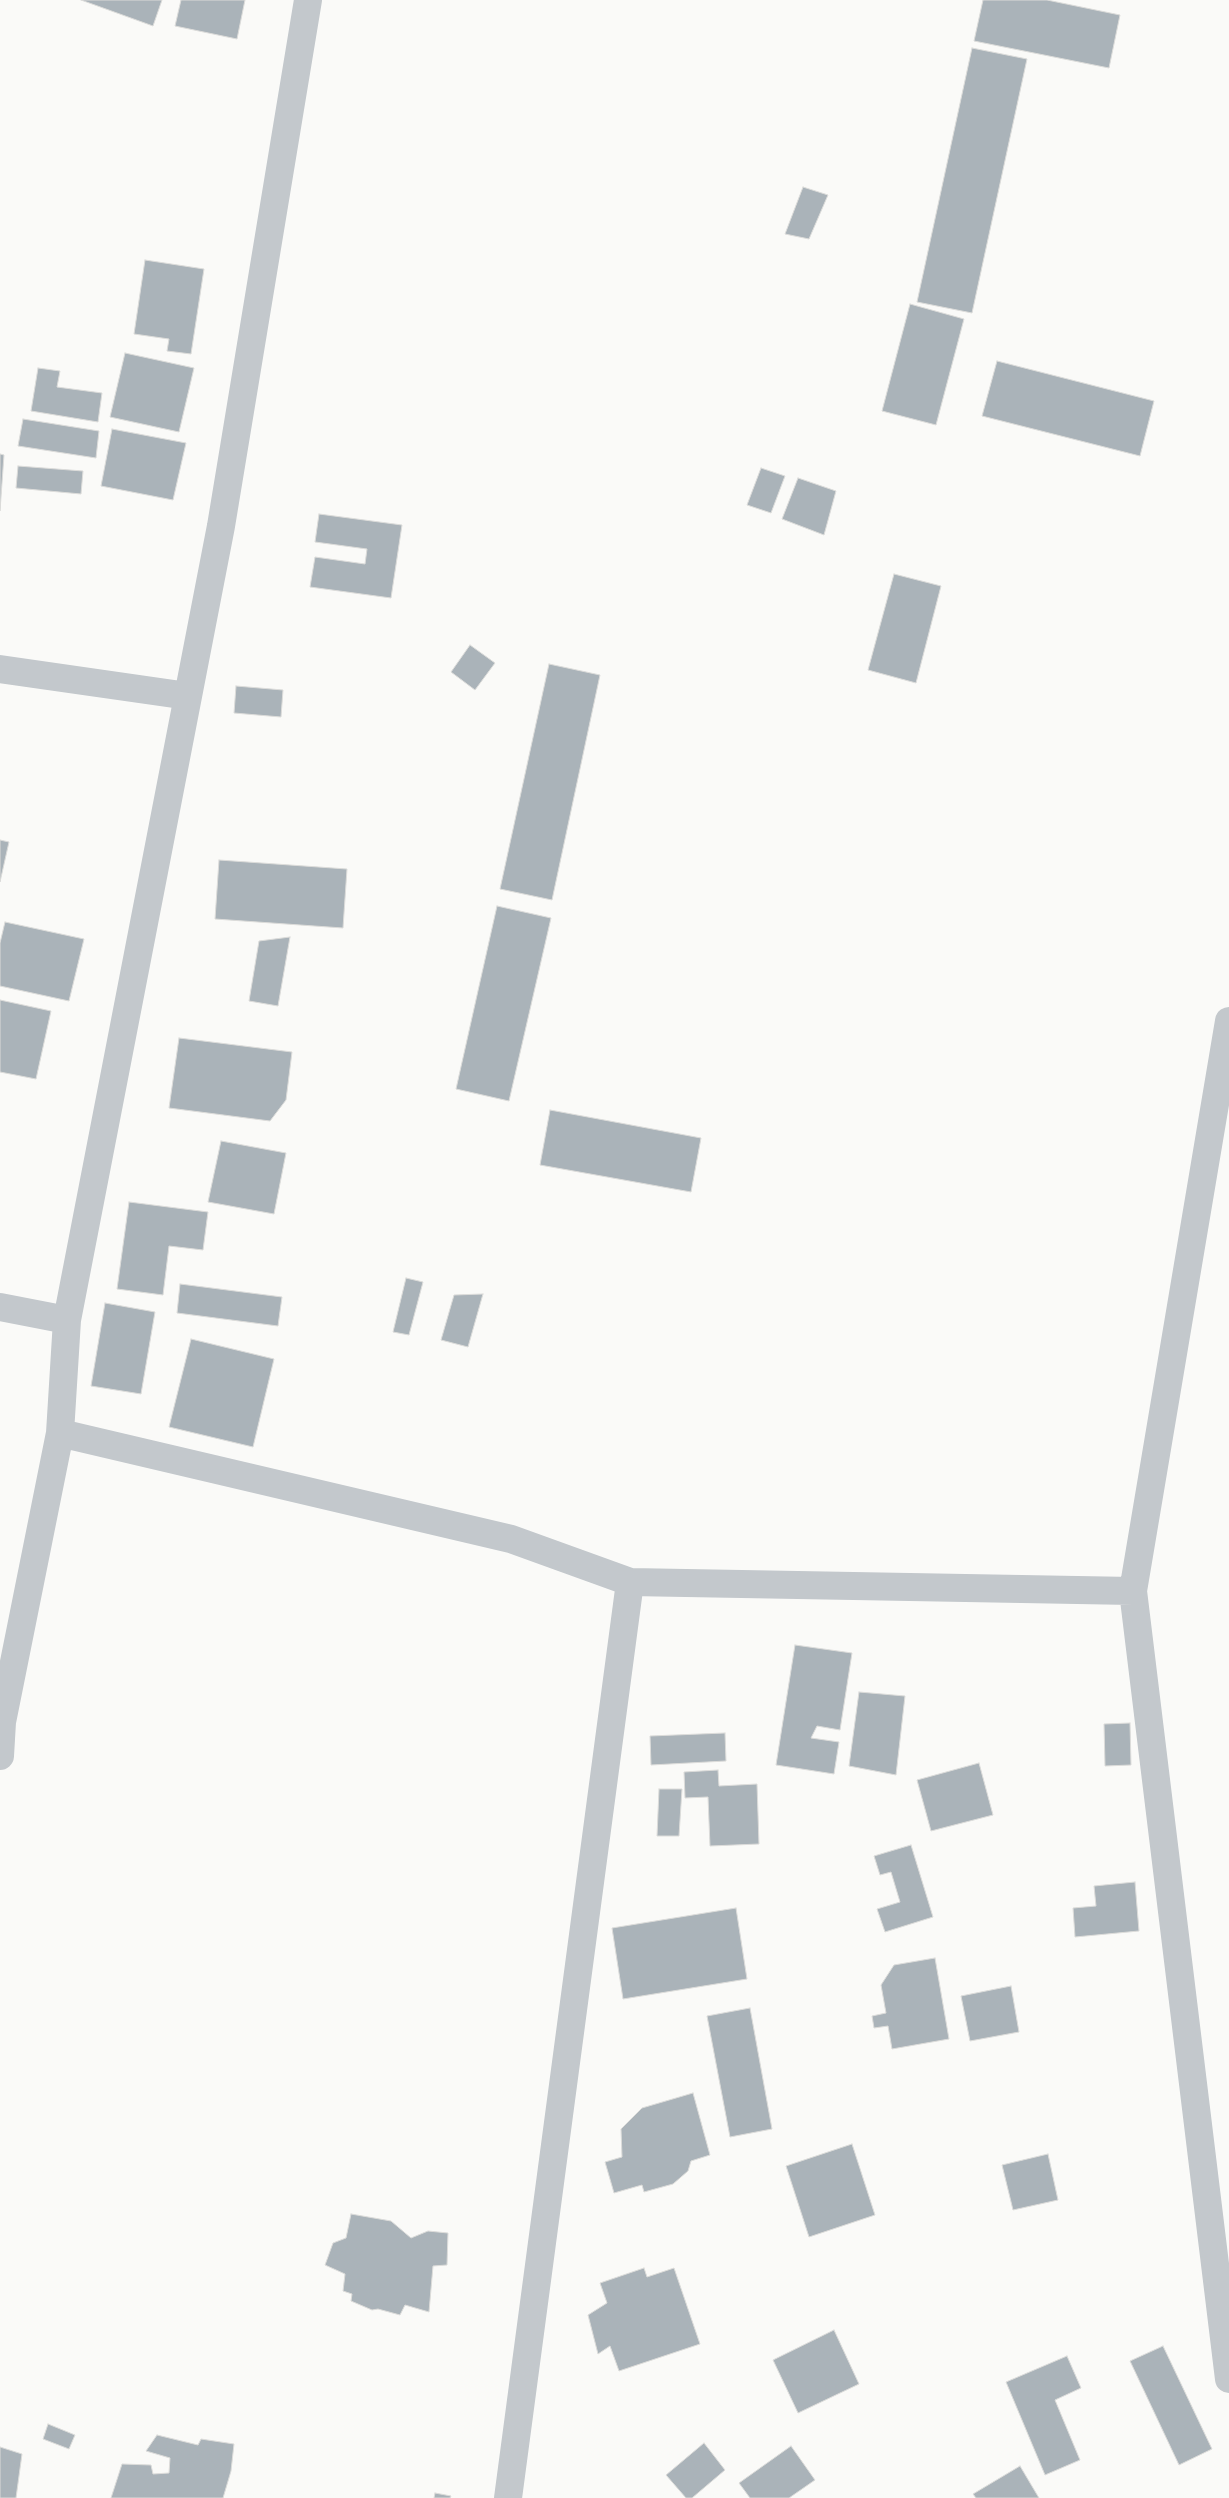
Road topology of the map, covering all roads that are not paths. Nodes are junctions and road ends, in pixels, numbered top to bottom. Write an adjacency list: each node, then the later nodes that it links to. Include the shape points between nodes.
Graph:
1 (308, 0): 3 (street, via 221,526)
2 (0, 669): 3 (street)
3 (188, 696): 6 (street)
4 (1229, 1021): 9 (street)
5 (0, 1308): 6 (street)
6 (68, 1320): 7 (street)
7 (60, 1433): 8 (street, via 511,1539); 10 (street)
8 (630, 1582): 9 (street); 13 (street)
9 (1132, 1591): 12 (street)
10 (1, 1722): 11 (street)
11 (0, 1756)
12 (1229, 2379)
13 (508, 2498)

